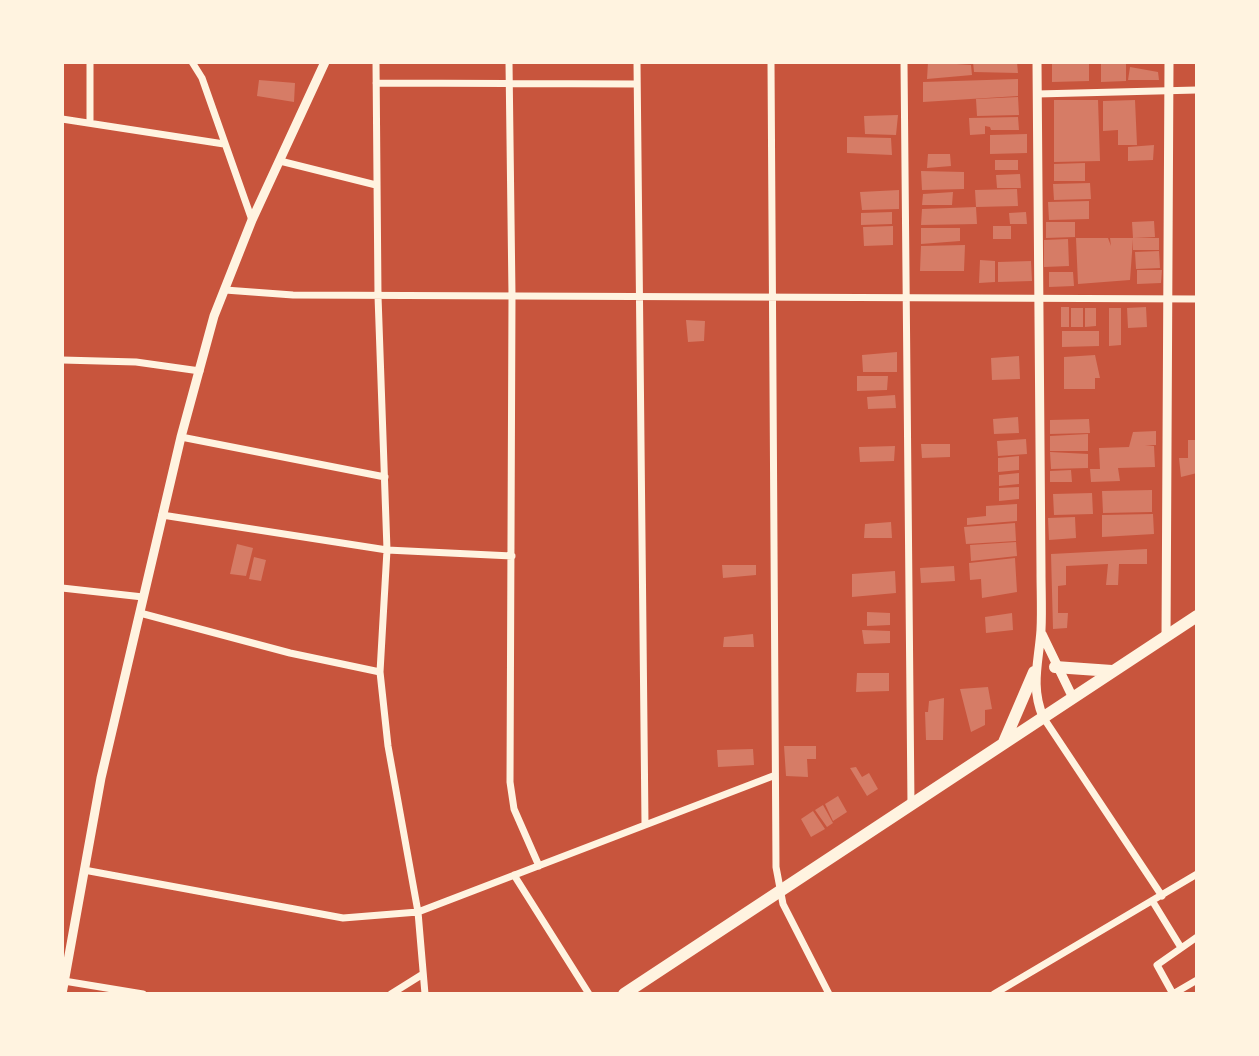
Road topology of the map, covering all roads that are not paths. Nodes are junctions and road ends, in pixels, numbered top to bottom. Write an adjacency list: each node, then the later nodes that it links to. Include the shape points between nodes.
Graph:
1 (90, 62): 18 (street)
2 (192, 62): 19 (street)
3 (325, 62): 20 (street)
4 (376, 62): 11 (street)
5 (509, 62): 12 (street)
6 (637, 62): 13 (street)
7 (771, 62): 27 (street)
8 (904, 62): 28 (street)
9 (1037, 62): 16 (street)
10 (1169, 62): 14 (street)
11 (376, 83): 12 (street); 21 (street)
12 (509, 83): 13 (street); 24 (street)
13 (637, 84): 25 (street)
14 (1169, 90): 15 (street); 16 (street); 30 (street)
15 (1197, 90)
16 (1037, 94): 29 (street)
17 (62, 119): 18 (street)
18 (90, 122): 19 (street)
19 (224, 144): 22 (street)
20 (280, 161): 21 (street); 22 (street)
21 (376, 185): 26 (street)
22 (252, 220): 23 (street)
23 (225, 290): 26 (street); 33 (street)
24 (512, 295): 25 (street); 26 (street); 38 (street)
25 (639, 295): 27 (street); 54 (street)
26 (378, 296): 35 (street)
27 (771, 296): 28 (street); 52 (street)
28 (906, 297): 29 (street); 53 (street)
29 (1038, 298): 30 (street); 43 (street)
30 (1168, 299): 31 (street); 44 (street)
31 (1197, 299)
32 (62, 360): 33 (street)
33 (200, 371): 34 (street)
34 (181, 437): 35 (street); 36 (street)
35 (385, 477): 37 (street)
36 (162, 515): 37 (street); 40 (street)
37 (387, 550): 38 (street); 47 (street)
38 (512, 556): 55 (street, via 511,796)
39 (62, 588): 40 (street)
40 (143, 597): 41 (street)
41 (140, 613): 47 (street); 56 (street)
42 (1196, 618): 44 (main road)
43 (1041, 631): 45 (street); 48 (street)
44 (1166, 637): 46 (main road)
45 (1055, 667): 46 (main road); 49 (street)
46 (1112, 671): 49 (main road)
47 (380, 672): 62 (street)
48 (1034, 672): 50 (street); 51 (main road)
49 (1072, 696): 50 (main road)
50 (1043, 717): 51 (main road); 60 (street)
51 (1003, 744): 53 (main road)
52 (773, 776): 54 (street); 59 (street)
53 (911, 807): 59 (main road)
54 (645, 823): 55 (street)
55 (539, 866): 58 (street)
56 (84, 870): 62 (street, via 343,918); 67 (street)
57 (1197, 874): 60 (street)
58 (514, 875): 62 (street); 71 (street)
59 (779, 894): 72 (main road); 73 (street)
60 (1162, 896): 61 (street)
61 (1153, 902): 64 (street); 74 (street)
62 (418, 912): 65 (street)
63 (1197, 937): 64 (street)
64 (1180, 946): 75 (street, via 1157,965)
65 (423, 974): 69 (street); 70 (street)
66 (1197, 980): 75 (street)
67 (63, 989): 68 (street)
68 (143, 994)
69 (391, 994)
70 (425, 994)
71 (589, 994)
72 (624, 994)
73 (829, 994)
74 (994, 994)
75 (1173, 994)

